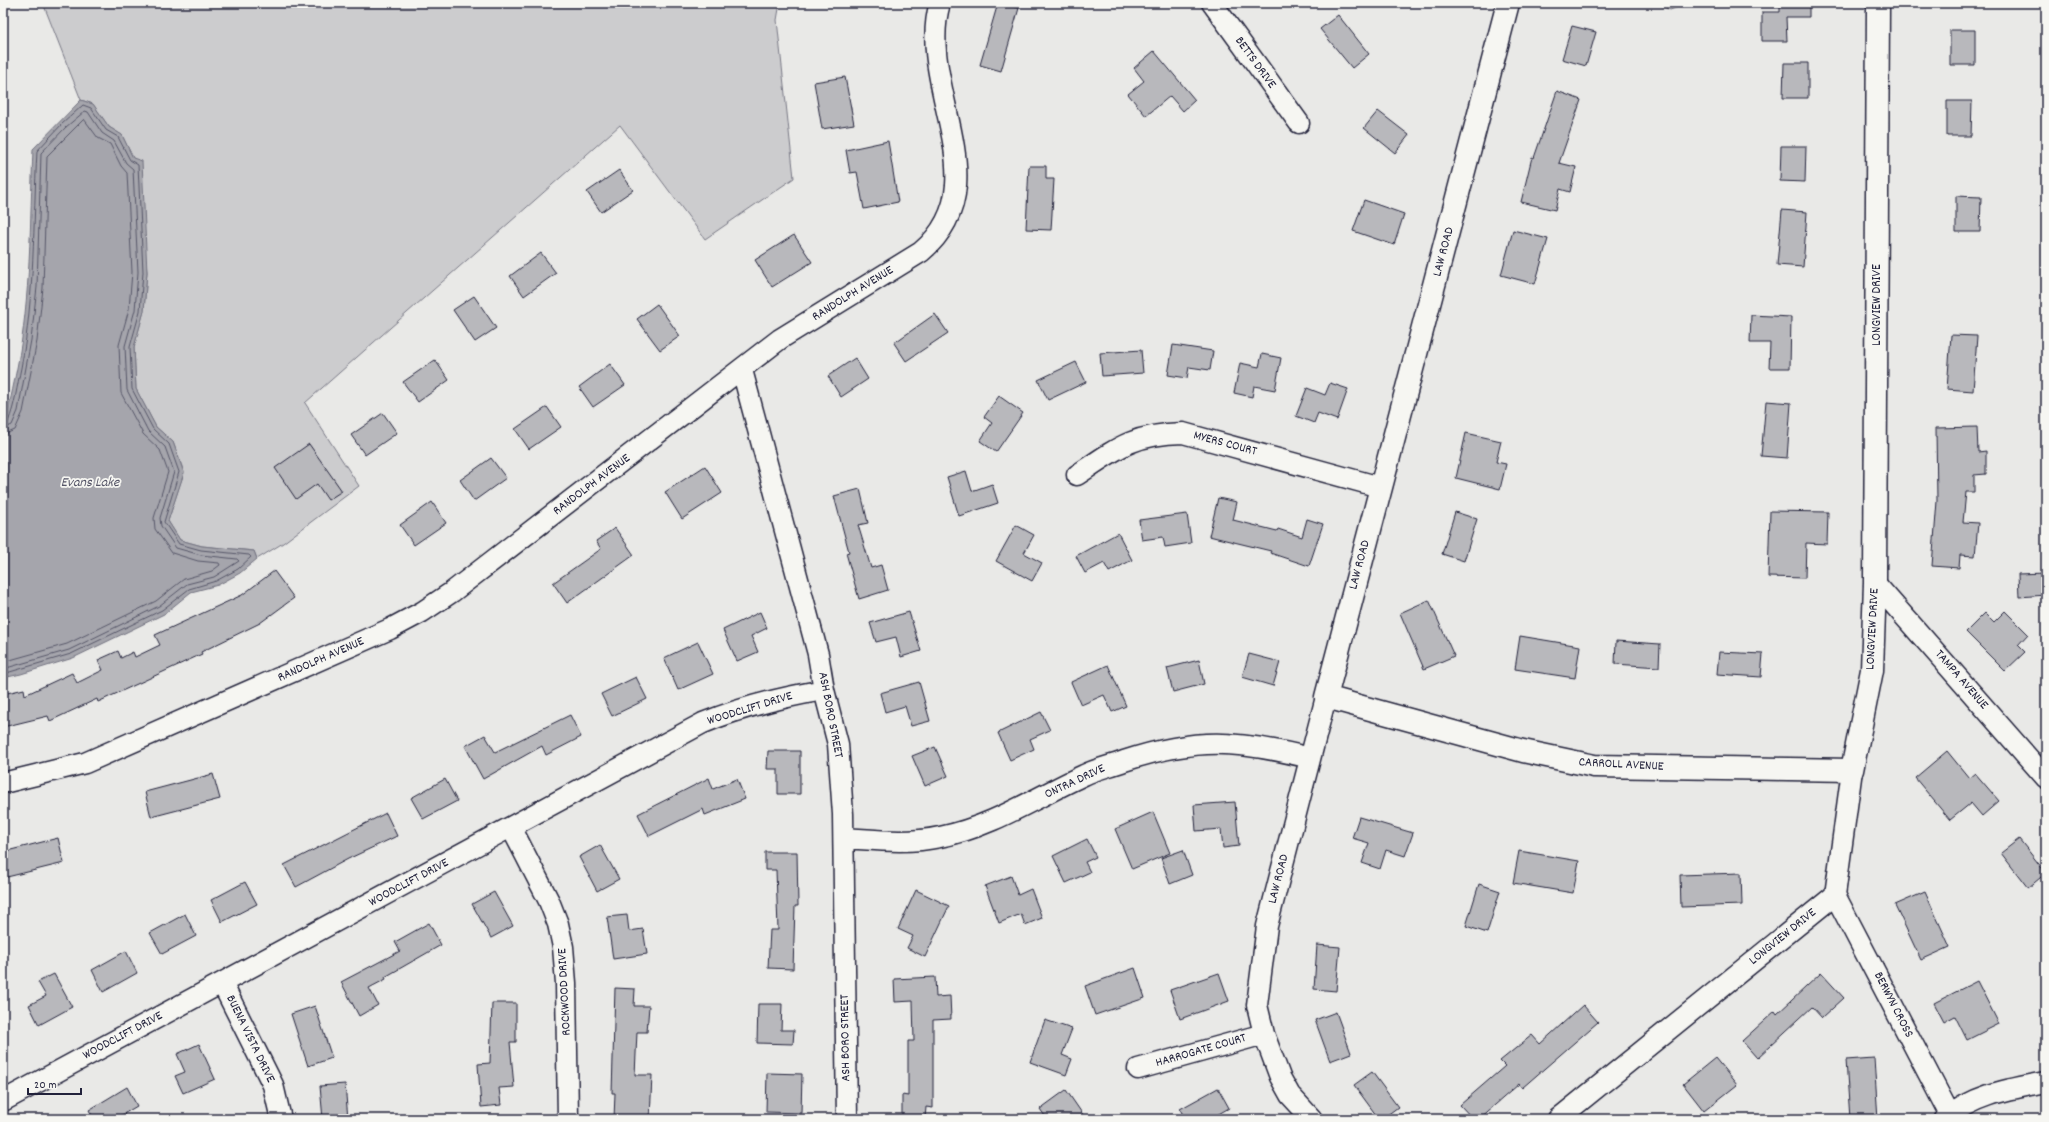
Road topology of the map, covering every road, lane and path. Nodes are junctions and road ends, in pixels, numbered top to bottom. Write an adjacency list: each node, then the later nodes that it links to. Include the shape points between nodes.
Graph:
1 (940, 3): 6 (street, RANDOLPH AVENUE, via 934,38 957,179 954,204 945,226 921,252 780,339)
2 (1212, 3): 5 (street, BETTS DRIVE)
3 (1508, 3): 8 (street, LAW ROAD)
4 (1878, 3): 9 (street, LONGVIEW DRIVE)
5 (1299, 123)
6 (742, 370): 10 (street, ASH BORO STREET, via 818,654); 15 (street, RANDOLPH AVENUE, via 452,592 390,630 85,763)
7 (1077, 475): 8 (street, MYERS COURT, via 1114,449 1136,439 1159,434 1183,433)
8 (1380, 487): 11 (street, LAW ROAD)
9 (1875, 583): 13 (street, LONGVIEW DRIVE, via 1872,670); 14 (street, TAMPA AVENUE)
10 (824, 690): 16 (street, WOODCLIFT DRIVE, via 798,694 725,714 703,723); 17 (street, ASH BORO STREET, via 838,744)
11 (1326, 697): 12 (street, LAW ROAD); 13 (street, CARROLL AVENUE, via 1523,751 1594,766)
12 (1310, 758): 17 (street, ONTRA DRIVE, via 1265,746 1227,742 1167,748 1085,775 1018,810 974,828 917,841); 20 (street, LAW ROAD, via 1267,926 1257,1005)
13 (1852, 770): 18 (street, LONGVIEW DRIVE)
14 (2046, 778)
15 (3, 783)
16 (511, 828): 19 (street, WOODCLIFT DRIVE); 26 (street, ROCKWOOD DRIVE, via 549,901 563,947)
17 (844, 838): 27 (street, ASH BORO STREET)
18 (1835, 895): 24 (street, BERWYN CROSS); 29 (street, LONGVIEW DRIVE)
19 (222, 983): 23 (street, WOODCLIFT DRIVE); 25 (street, BUENA VISTA DRIVE, via 273,1085)
20 (1264, 1034): 21 (street, HARROGATE COURT); 28 (street, LAW ROAD, via 1280,1077 1290,1095)
21 (1138, 1069)
22 (2046, 1082): 24 (street, via 1981,1097)
23 (3, 1101)
24 (1948, 1117)
25 (281, 1119)
26 (568, 1119)
27 (847, 1119)
28 (1312, 1119)
29 (1558, 1119)

